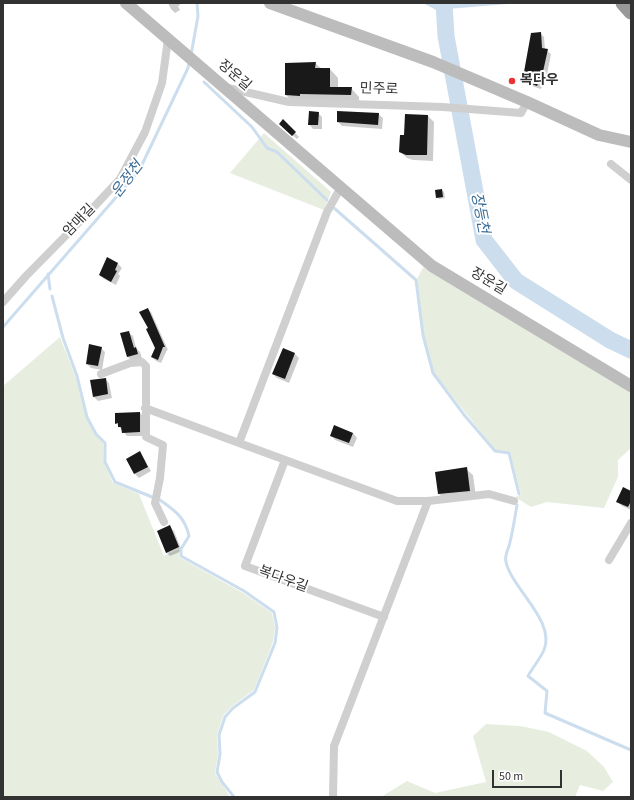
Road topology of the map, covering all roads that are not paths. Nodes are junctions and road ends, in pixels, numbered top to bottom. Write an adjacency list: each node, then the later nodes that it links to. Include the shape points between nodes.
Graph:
1 (126, 3): 5 (street, 장운길)
2 (270, 3): 7 (street, via 433,62)
3 (623, 3): 4 (highway)
4 (631, 12)
5 (172, 42): 6 (street, 장운길); 12 (street, 암매길, via 162,83 145,132 120,179)
6 (225, 88): 7 (street, 민주로, via 289,102 443,107 521,113); 11 (street, 장운길)
7 (527, 102): 8 (street, via 599,135)
8 (631, 142)
9 (610, 164): 10 (street)
10 (631, 180)
11 (341, 187): 14 (street, 장운길, via 432,266); 16 (street, via 327,212)
12 (3, 302)
13 (101, 374): 15 (street, via 130,363 142,362 146,366)
14 (631, 386)
15 (145, 408): 16 (street); 20 (street, via 146,437 163,445 155,503)
16 (239, 443): 17 (street)
17 (286, 460): 18 (street, via 397,501); 23 (street, 복다우길, via 245,566)
18 (428, 501): 19 (street, via 489,494); 23 (street)
19 (514, 501)
20 (164, 522)
21 (631, 523): 22 (street)
22 (608, 560)
23 (384, 616): 24 (street, via 334,746)
24 (333, 797)

